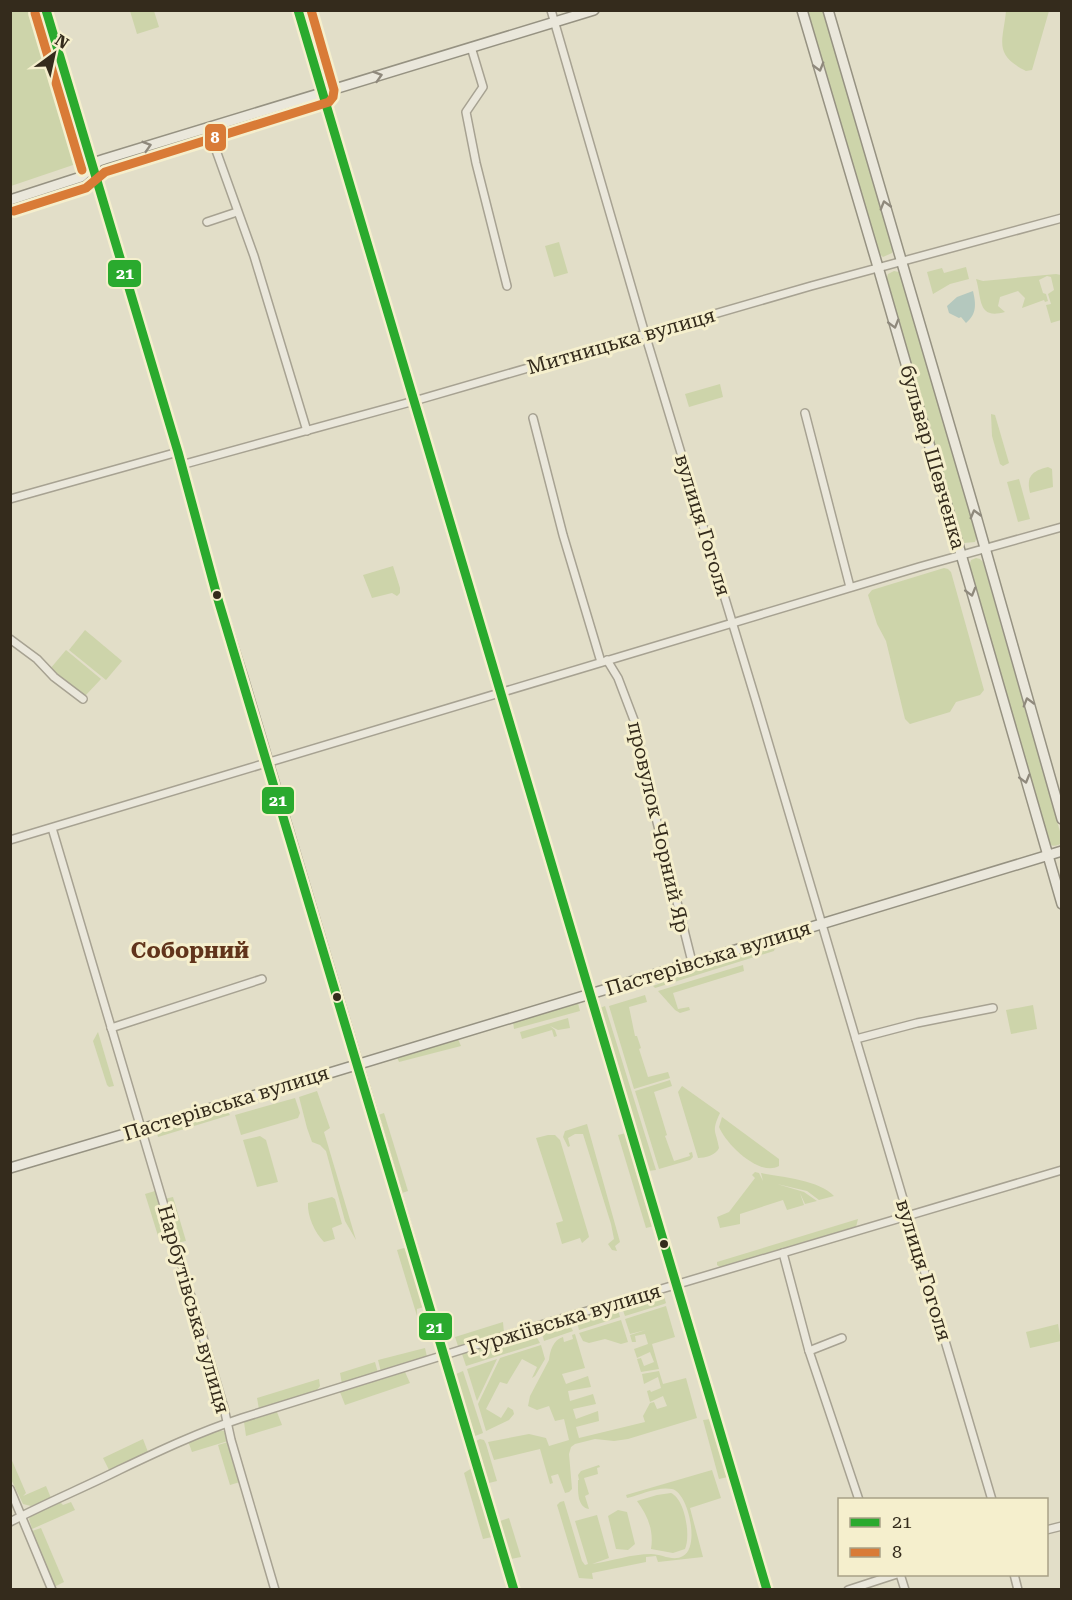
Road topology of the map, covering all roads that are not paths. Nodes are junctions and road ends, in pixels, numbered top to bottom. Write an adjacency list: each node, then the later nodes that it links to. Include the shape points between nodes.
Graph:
1 (46, 10): 11 (main road)
2 (298, 10): 9 (main road)
3 (551, 10): 7 (street, вулиця Гоголя)
4 (594, 10): 7 (main road)
5 (802, 10): 17 (main road, бульвар Шевченка, one-way to 17)
6 (828, 10): 16 (main road, бульвар Шевченка, one-way to 6)
7 (554, 22): 8 (main road); 19 (street, вулиця Гоголя)
8 (471, 47): 9 (main road, one-way to 8); 18 (street, via 483,87 466,111)
9 (322, 92): 10 (main road); 20 (main road)
10 (208, 128): 11 (main road, one-way to 10, via 105,159); 13 (street)
11 (93, 167): 12 (main road, via 81,177); 24 (main road)
12 (10, 200)
13 (237, 212): 15 (street); 23 (street)
14 (1062, 218): 16 (street, Митницька вулиця)
15 (207, 222)
16 (902, 261): 17 (street, Митницька вулиця); 28 (main road, бульвар Шевченка, one-way to 16)
17 (878, 267): 19 (street, Митницька вулиця); 29 (main road, бульвар Шевченка, one-way to 29)
18 (507, 285)
19 (645, 334): 20 (street, Митницька вулиця); 31 (street, вулиця Гоголя)
20 (414, 401): 23 (street, Митницька вулиця); 34 (main road)
21 (805, 413): 30 (street)
22 (534, 418): 33 (street, провулок Чорний Яр, via 563,535)
23 (307, 431): 25 (street, Митницька вулиця)
24 (178, 452): 25 (main road); 26 (street)
25 (181, 465): 36 (main road)
26 (10, 500)
27 (1062, 527): 28 (street)
28 (984, 548): 29 (street); 37 (main road, бульвар Шевченка, one-way to 28)
29 (960, 555): 30 (street); 41 (main road, бульвар Шевченка, one-way to 41)
30 (850, 587): 31 (street)
31 (732, 622): 33 (street); 43 (street, вулиця Гоголя)
32 (10, 639): 35 (street)
33 (604, 661): 34 (street); 44 (street, провулок Чорний Яр, via 617,676 639,734 642,762)
34 (501, 691): 36 (street); 46 (main road)
35 (83, 699)
36 (267, 761): 38 (street); 50 (main road)
37 (1062, 819)
38 (52, 828): 39 (street); 48 (street, Нарбутівська вулиця)
39 (10, 840)
40 (1062, 851): 41 (main road, Пастерівська вулиця)
41 (1047, 855): 42 (main road, бульвар Шевченка); 43 (main road, Пастерівська вулиця)
42 (1062, 904)
43 (822, 923): 44 (main road, Пастерівська вулиця); 49 (street, вулиця Гоголя)
44 (692, 962): 46 (main road, Пастерівська вулиця)
45 (262, 979): 48 (street)
46 (590, 993): 50 (main road, Пастерівська вулиця); 56 (main road)
47 (993, 1008): 49 (street)
48 (111, 1028): 51 (street, Нарбутівська вулиця)
49 (856, 1039): 54 (street, вулиця Гоголя)
50 (357, 1064): 51 (main road, Пастерівська вулиця); 59 (main road)
51 (141, 1129): 52 (main road, Пастерівська вулиця); 60 (street, Нарбутівська вулиця)
52 (10, 1168)
53 (1062, 1170): 54 (street, Гуржіївська вулиця)
54 (908, 1216): 55 (street, Гуржіївська вулиця); 63 (street, вулиця Гоголя)
55 (783, 1253): 56 (street, Гуржіївська вулиця); 58 (street)
56 (677, 1284): 59 (street, Гуржіївська вулиця); 71 (main road)
57 (842, 1338): 58 (street)
58 (809, 1351): 62 (street)
59 (444, 1356): 60 (street, Гуржіївська вулиця); 70 (main road)
60 (227, 1423): 64 (street, Гуржіївська вулиця, via 197,1433); 69 (street, Нарбутівська вулиця)
61 (10, 1489): 64 (street)
62 (858, 1498)
63 (991, 1498)
64 (22, 1515): 65 (street, Гуржіївська вулиця); 68 (street)
65 (10, 1522)
66 (885, 1576): 72 (street)
67 (899, 1576): 73 (street)
68 (52, 1590)
69 (275, 1590)
70 (514, 1590)
71 (767, 1590)
72 (848, 1590)
73 (905, 1590)

